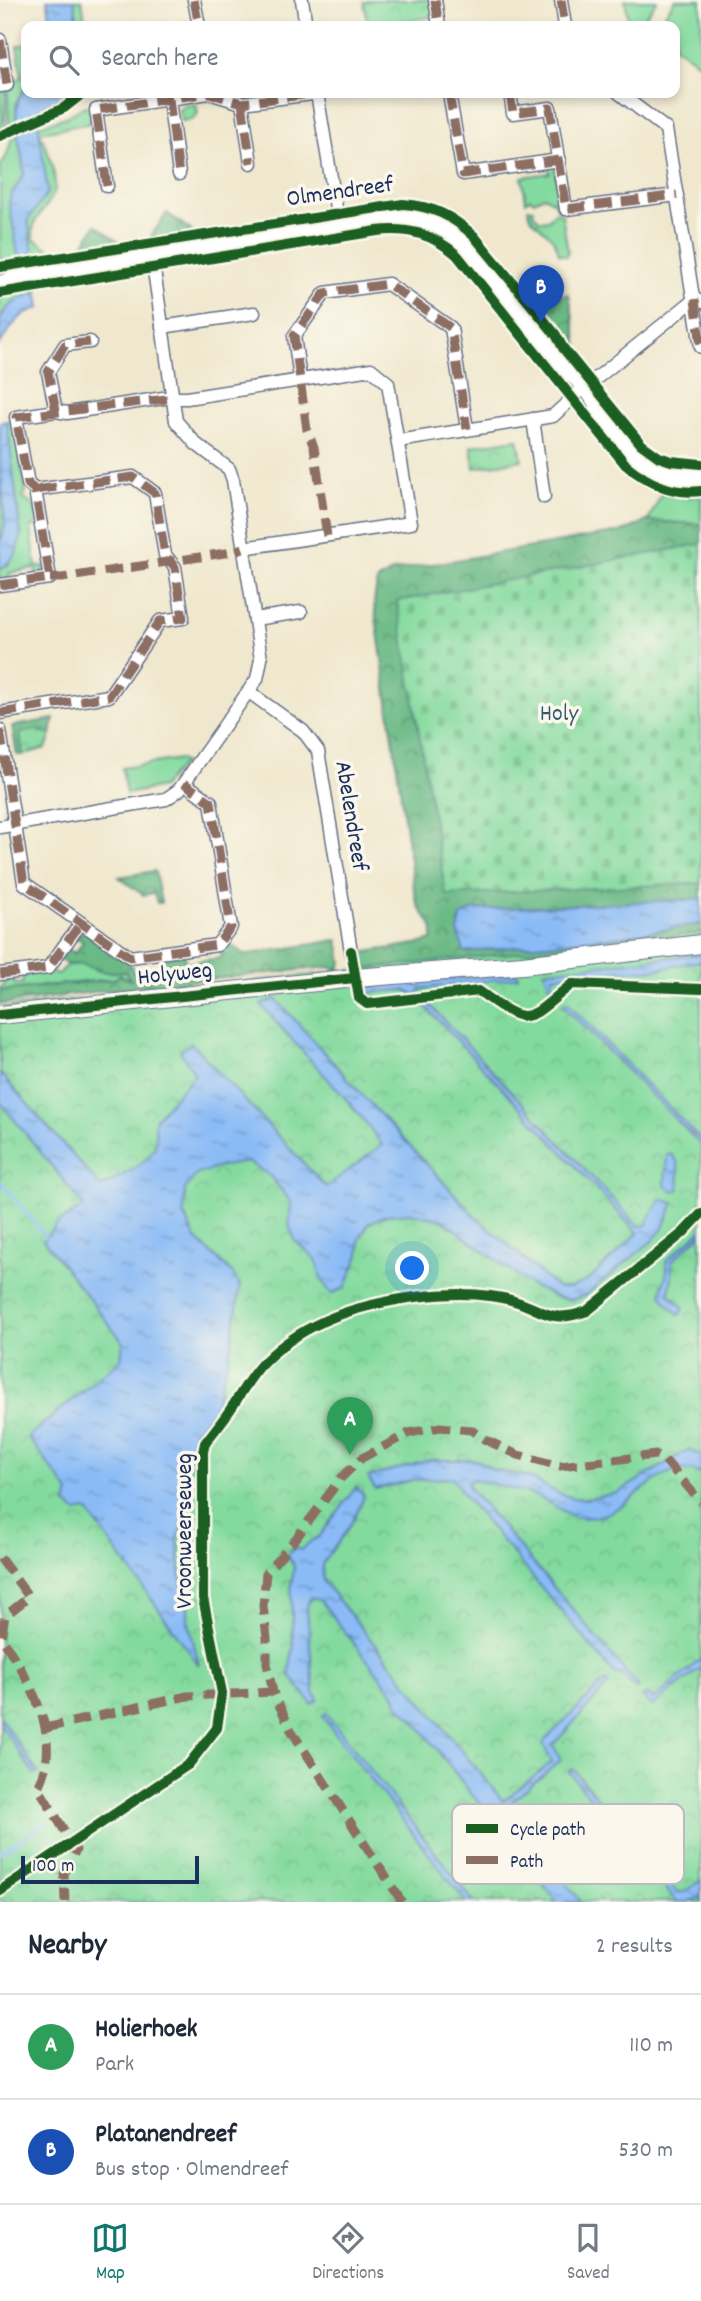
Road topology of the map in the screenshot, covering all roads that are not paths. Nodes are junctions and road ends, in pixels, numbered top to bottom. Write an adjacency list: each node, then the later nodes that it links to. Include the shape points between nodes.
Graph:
1 (194, 0): 5 (street)
2 (302, 0): 6 (street)
3 (435, 0): 7 (street)
4 (561, 0): 8 (street)
5 (198, 21)
6 (305, 21)
7 (438, 21)
8 (564, 21)
9 (0, 40): 10 (street, via 7,85)
10 (0, 86)
11 (176, 98): 18 (street)
12 (226, 98): 19 (street)
13 (280, 98): 19 (street)
14 (319, 98): 25 (street)
15 (450, 98): 20 (street, via 463,174)
16 (511, 98): 20 (street, via 513,113 550,108)
17 (626, 98): 24 (street, via 666,129)
18 (169, 99): 22 (street); 23 (street, via 96,110)
19 (242, 103): 21 (street)
20 (559, 160): 24 (street, via 566,209)
21 (251, 163)
22 (179, 174)
23 (107, 186)
24 (677, 195): 30 (street)
25 (339, 226): 26 (street, Olmendreef); 36 (street, Olmendreef, via 409,218 451,233 573,373)
26 (152, 257): 28 (street, Olmendreef); 32 (street)
27 (0, 276): 28 (street, Olmendreef)
28 (24, 277): 29 (street, Olmendreef)
29 (0, 285)
30 (698, 301): 34 (street); 36 (street)
31 (254, 313): 32 (street)
32 (162, 327): 37 (street)
33 (90, 341): 38 (street, via 65,345 48,372)
34 (701, 347)
35 (300, 379): 37 (street); 40 (street, via 294,336 324,293 388,284 452,328); 41 (street, via 371,369 388,383)
36 (582, 391): 39 (street, via 553,416); 42 (street, Olmendreef, via 600,405 605,419 643,462 670,474)
37 (174, 398): 38 (street); 45 (street, via 176,421 184,432 229,469)
38 (56, 411): 43 (street, via 16,417 28,484)
39 (533, 419): 40 (street); 44 (street)
40 (467, 429): 41 (street)
41 (398, 441): 45 (street, via 411,523)
42 (701, 477)
43 (35, 490): 46 (street, via 50,578); 50 (street, via 133,477 155,493 165,555 175,567 183,618 160,621 109,696)
44 (544, 497)
45 (243, 548): 48 (street)
46 (0, 585)
47 (301, 612): 48 (street)
48 (255, 619): 49 (street, via 261,659)
49 (249, 692): 52 (street); 57 (street, Abelendreef, via 303,731 318,751)
50 (0, 713)
51 (0, 730): 53 (street)
52 (184, 783): 53 (street, via 166,799 152,803); 55 (street, via 211,802 231,927 217,945 130,957)
53 (15, 824): 54 (street); 55 (street, via 24,883)
54 (0, 827)
55 (81, 923): 58 (street, via 48,968)
56 (701, 944): 59 (street, Holyweg)
57 (351, 951)
58 (0, 974)
59 (0, 1014)

